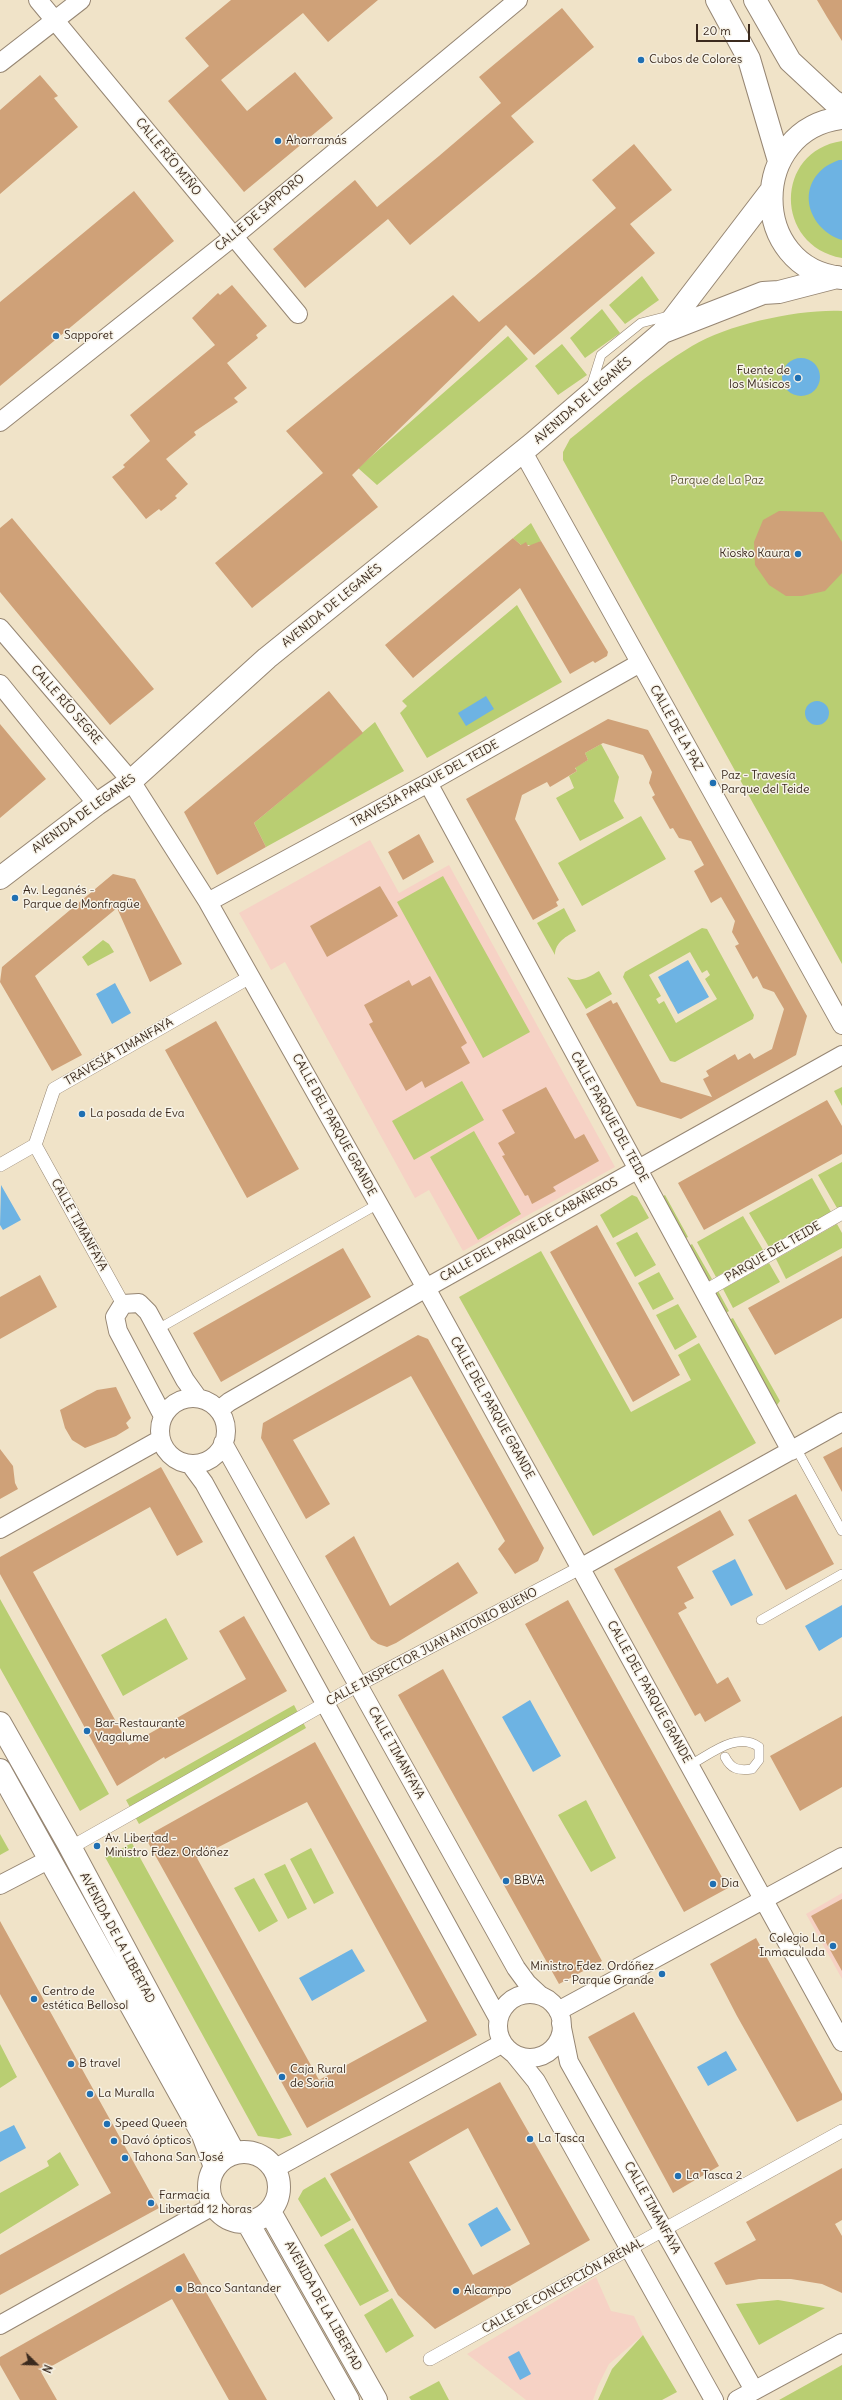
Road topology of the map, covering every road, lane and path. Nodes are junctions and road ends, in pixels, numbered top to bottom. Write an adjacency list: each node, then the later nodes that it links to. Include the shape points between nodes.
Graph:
1 (38, 0): 6 (street, CALLE RÍO MIÑO)
2 (81, 0): 6 (street)
3 (518, 0): 12 (street, CALLE DE SAPPORO)
4 (717, 0): 10 (street, via 750,59)
5 (755, 0): 8 (street, via 790,61 832,101)
6 (54, 19): 7 (street); 12 (street, CALLE RÍO MIÑO)
7 (0, 63)
8 (842, 106)
9 (842, 118): 10 (street, via 826,120 798,135)
10 (779, 161): 11 (street)
11 (770, 192): 13 (street, via 772,216 781,238 795,256 814,270); 14 (street, AVENIDA DE LEGANÉS)
12 (233, 237): 15 (street, CALLE RÍO MIÑO); 18 (street, CALLE DE SAPPORO)
13 (839, 278): 16 (street, AVENIDA DE LEGANÉS, via 785,291 763,293)
14 (678, 313): 16 (street, AVENIDA DE LEGANÉS); 17 (lane, via 641,323 601,355)
15 (301, 317)
16 (663, 332): 17 (street, AVENIDA DE LEGANÉS)
17 (588, 396): 19 (street, AVENIDA DE LEGANÉS)
18 (0, 422)
19 (523, 452): 21 (street, CALLE DE LA PAZ); 23 (street, AVENIDA DE LEGANÉS, via 267,658)
20 (0, 628): 23 (street, CALLE RÍO SEGRE)
21 (640, 663): 24 (street, TRAVESÍA PARQUE DEL TEIDE); 29 (street, CALLE DE LA PAZ)
22 (0, 684): 25 (street)
23 (131, 781): 25 (street, AVENIDA DE LEGANÉS); 27 (street, CALLE DEL PARQUE GRANDE)
24 (428, 784): 27 (street, TRAVESÍA PARQUE DEL TEIDE); 33 (street, CALLE PARQUE DEL TEIDE)
25 (97, 804): 26 (street, AVENIDA DE LEGANÉS)
26 (0, 878)
27 (208, 902): 28 (street, CALLE DEL PARQUE GRANDE)
28 (250, 976): 31 (street, TRAVESÍA TIMANFAYA, via 54,1089); 34 (street, CALLE DEL PARQUE GRANDE)
29 (842, 1025)
30 (842, 1055): 33 (street, CALLE DEL PARQUE DE CABAÑEROS)
31 (35, 1145): 32 (street); 38 (street, CALLE TIMANFAYA)
32 (0, 1166)
33 (638, 1169): 36 (street, CALLE DEL PARQUE DE CABAÑEROS); 37 (street, CALLE PARQUE DEL TEIDE)
34 (378, 1204): 36 (street, CALLE DEL PARQUE GRANDE); 39 (lane)
35 (842, 1213): 37 (street, PARQUE DEL TEIDE)
36 (426, 1288): 41 (street, CALLE DEL PARQUE DE CABAÑEROS); 50 (street, CALLE DEL PARQUE GRANDE)
37 (704, 1292): 46 (street, CALLE PARQUE DEL TEIDE)
38 (123, 1304): 39 (street, via 139,1303); 42 (street, via 115,1317 118,1331)
39 (158, 1329): 40 (street, via 185,1380)
40 (198, 1398): 41 (street, via 210,1402); 42 (street, via 184,1399 170,1406)
41 (219, 1410): 45 (street, via 224,1421)
42 (163, 1416): 44 (street)
43 (842, 1422): 46 (street, CALLE INSPECTOR JUAN ANTONIO BUENO)
44 (160, 1439): 47 (street, via 166,1451 181,1462); 48 (street)
45 (223, 1443): 47 (street, via 216,1454 203,1462); 53 (street, CALLE TIMANFAYA)
46 (794, 1450): 49 (lane); 50 (street, CALLE INSPECTOR JUAN ANTONIO BUENO)
47 (190, 1464): 54 (street, via 204,1483)
48 (0, 1529)
49 (842, 1531)
50 (580, 1568): 53 (street, CALLE INSPECTOR JUAN ANTONIO BUENO); 57 (street, CALLE DEL PARQUE GRANDE)
51 (842, 1574): 52 (lane)
52 (761, 1620)
53 (358, 1685): 54 (street, CALLE INSPECTOR JUAN ANTONIO BUENO); 64 (street, CALLE TIMANFAYA, via 516,1968)
54 (326, 1703): 59 (street, CALLE INSPECTOR JUAN ANTONIO BUENO); 66 (street)
55 (0, 1722): 59 (street, AVENIDA DE LA LIBERTAD)
56 (725, 1756): 57 (lane, via 730,1766 740,1771 752,1769 759,1760 759,1747 750,1740 737,1740)
57 (690, 1765): 63 (street, CALLE DEL PARQUE GRANDE)
58 (0, 1770): 61 (street, AVENIDA DE LA LIBERTAD)
59 (70, 1848): 70 (street, AVENIDA DE LA LIBERTAD)
60 (842, 1857): 63 (street)
61 (50, 1859): 62 (street); 71 (street, AVENIDA DE LA LIBERTAD, via 203,2135)
62 (0, 1885)
63 (765, 1900): 65 (street); 67 (street, CALLE DEL PARQUE GRANDE)
64 (541, 1996): 65 (street, via 551,2002); 66 (street, via 520,1995 510,2000)
65 (560, 2017): 68 (street, via 560,2036 552,2048 541,2056 527,2058); 76 (street, CALLE TIMANFAYA, via 569,2062)
66 (498, 2018): 68 (street, via 498,2031)
67 (842, 2042)
68 (508, 2048): 72 (street); 77 (street, via 536,2081)
69 (842, 2131): 76 (street, CALLE DE CONCEPCIÓN ARENAL)
70 (234, 2153): 71 (street); 72 (street, via 257,2154 267,2160)
71 (215, 2167): 73 (street, via 208,2186)
72 (274, 2169): 74 (street, via 279,2191)
73 (214, 2206): 75 (street, via 228,2220); 78 (street)
74 (270, 2212): 75 (street); 83 (street, AVENIDA DE LA LIBERTAD)
75 (248, 2223): 82 (street, AVENIDA DE LA LIBERTAD)
76 (664, 2229): 77 (street, CALLE DE CONCEPCIÓN ARENAL); 81 (street, CALLE TIMANFAYA)
77 (630, 2249): 80 (street, CALLE DE CONCEPCIÓN ARENAL); 84 (street)
78 (0, 2325)
79 (842, 2343): 81 (street)
80 (430, 2359)
81 (754, 2390): 85 (street)
82 (348, 2400)
83 (376, 2400)
84 (714, 2400)
85 (737, 2400)

